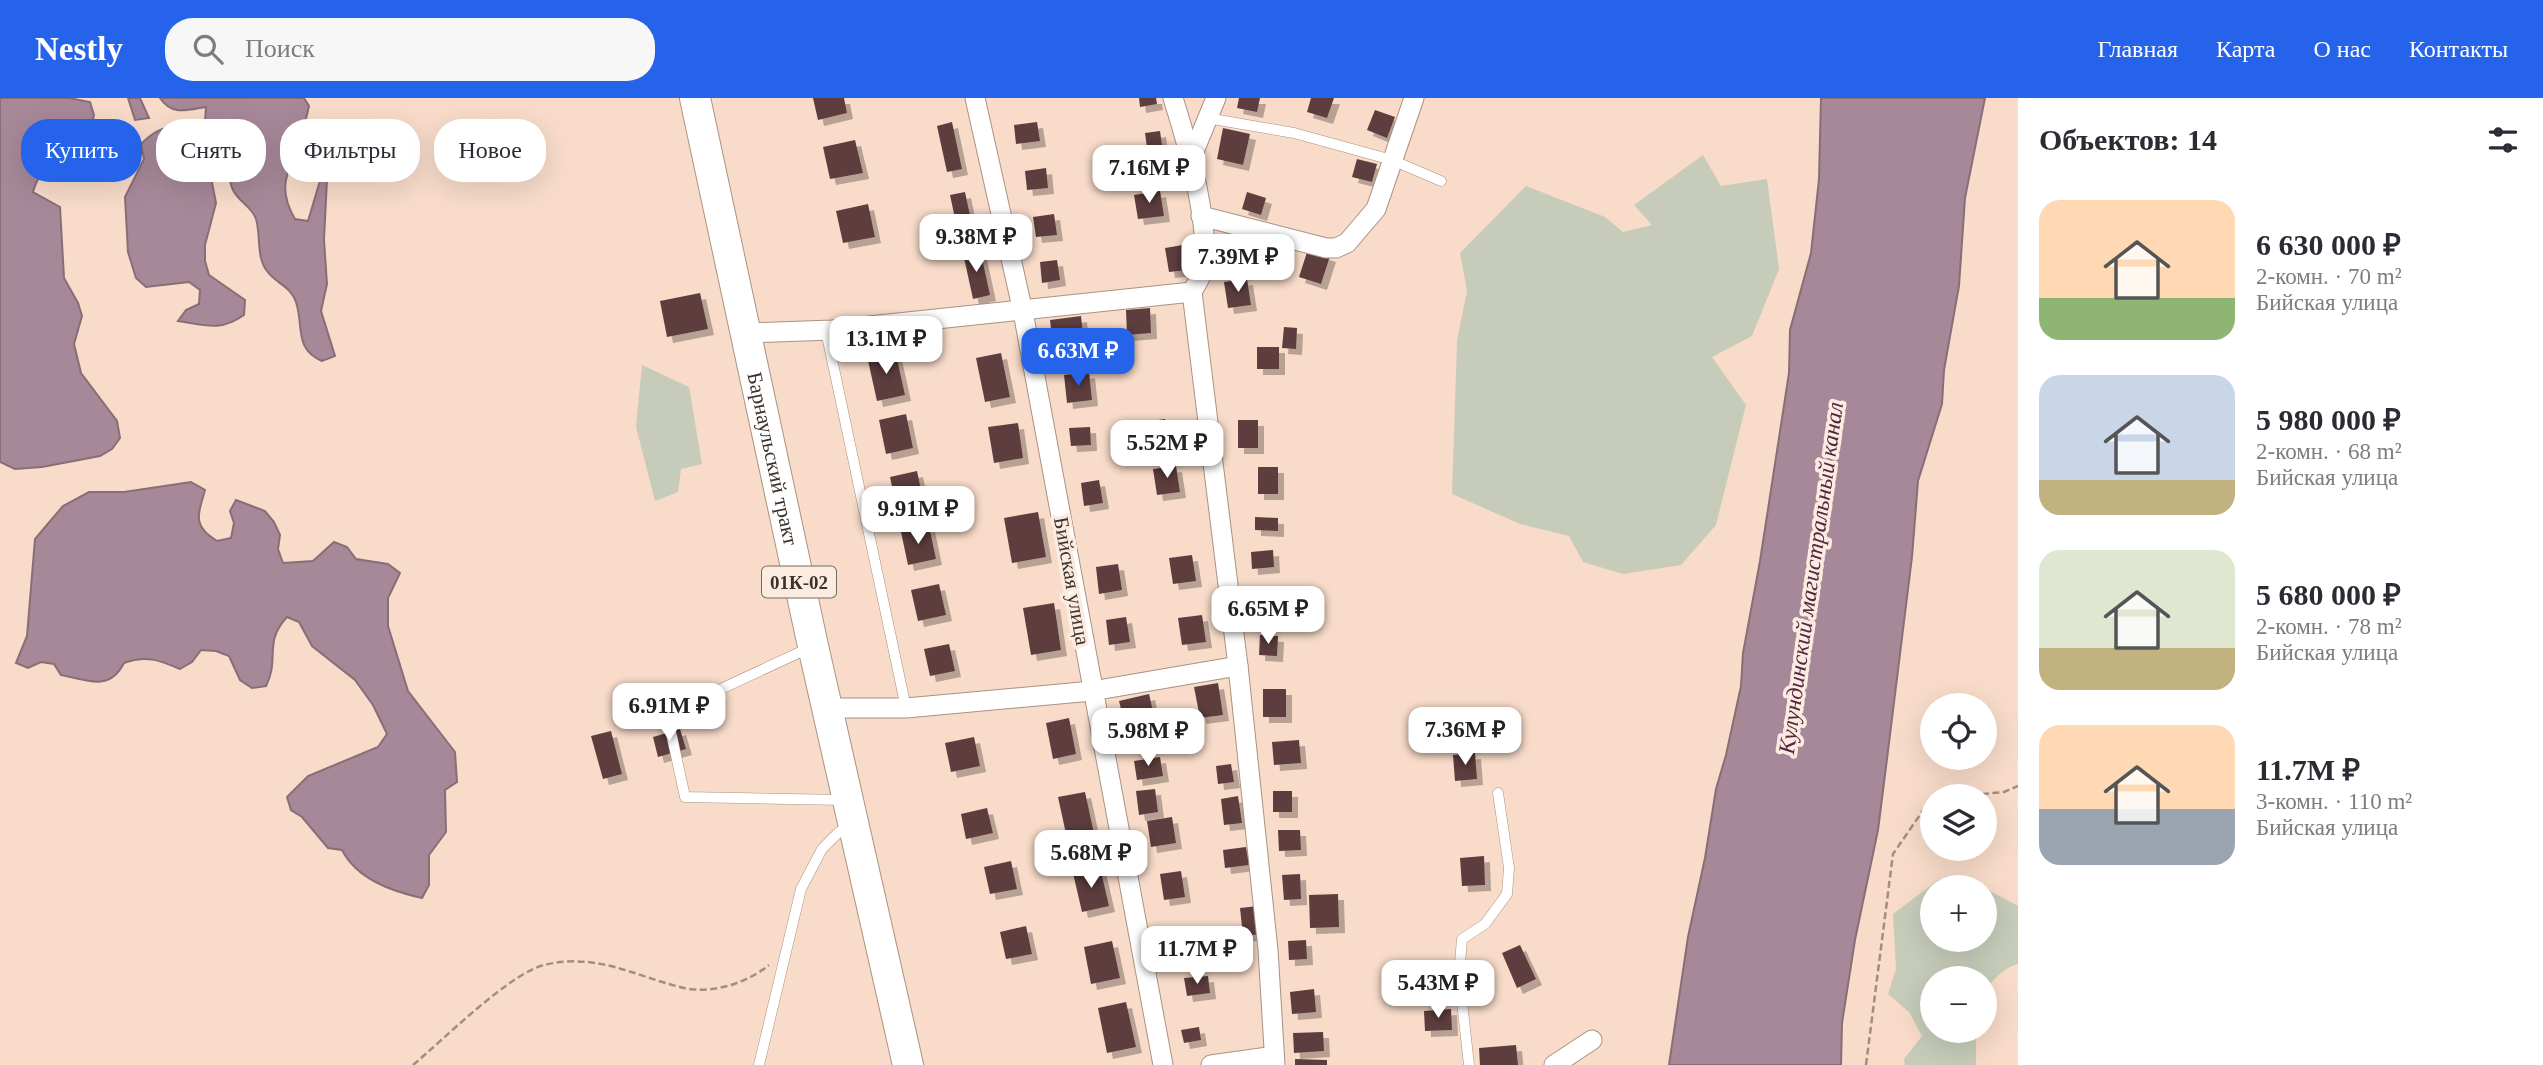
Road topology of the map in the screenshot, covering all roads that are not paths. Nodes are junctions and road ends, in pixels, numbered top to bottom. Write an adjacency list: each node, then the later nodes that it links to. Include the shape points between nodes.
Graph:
1 (695, 98): 14 (main road, Барнаульский тракт / 01К-02)
2 (975, 98): 12 (street, Бийская улица)
3 (1173, 98): 8 (street)
4 (1216, 98): 6 (street)
5 (1415, 98): 7 (street)
6 (1207, 118): 7 (lane, via 1294,133); 8 (street)
7 (1392, 160): 9 (lane); 10 (street, via 1376,209 1347,243 1336,247)
8 (1190, 161): 10 (street)
9 (1441, 181)
10 (1201, 216): 11 (street, via 1205,265)
11 (1192, 292): 12 (street); 16 (street)
12 (1023, 312): 13 (street); 17 (street, Бийская улица)
13 (827, 331): 14 (street); 19 (lane)
14 (746, 333): 15 (main road, Барнаульский тракт / 01К-02)
15 (813, 646): 18 (main road, Барнаульский тракт / 01К-02); 21 (lane, via 667,714 685,797)
16 (1238, 666): 17 (street); 23 (street, via 1268,950)
17 (1092, 691): 19 (street); 26 (street, Бийская улица)
18 (827, 708): 19 (street); 21 (main road, Барнаульский тракт / 01К-02)
19 (906, 708)
20 (1499, 793): 28 (lane, via 1509,868 1507,894 1485,924 1462,939 1459,975)
21 (852, 813): 24 (lane, via 822,849 801,890); 25 (main road, Барнаульский тракт / 01К-02)
22 (1592, 1040): 29 (street)
23 (1274, 1060): 27 (street)
24 (759, 1065)
25 (908, 1065)
26 (1163, 1065)
27 (1211, 1065)
28 (1469, 1065)
29 (1554, 1065)

